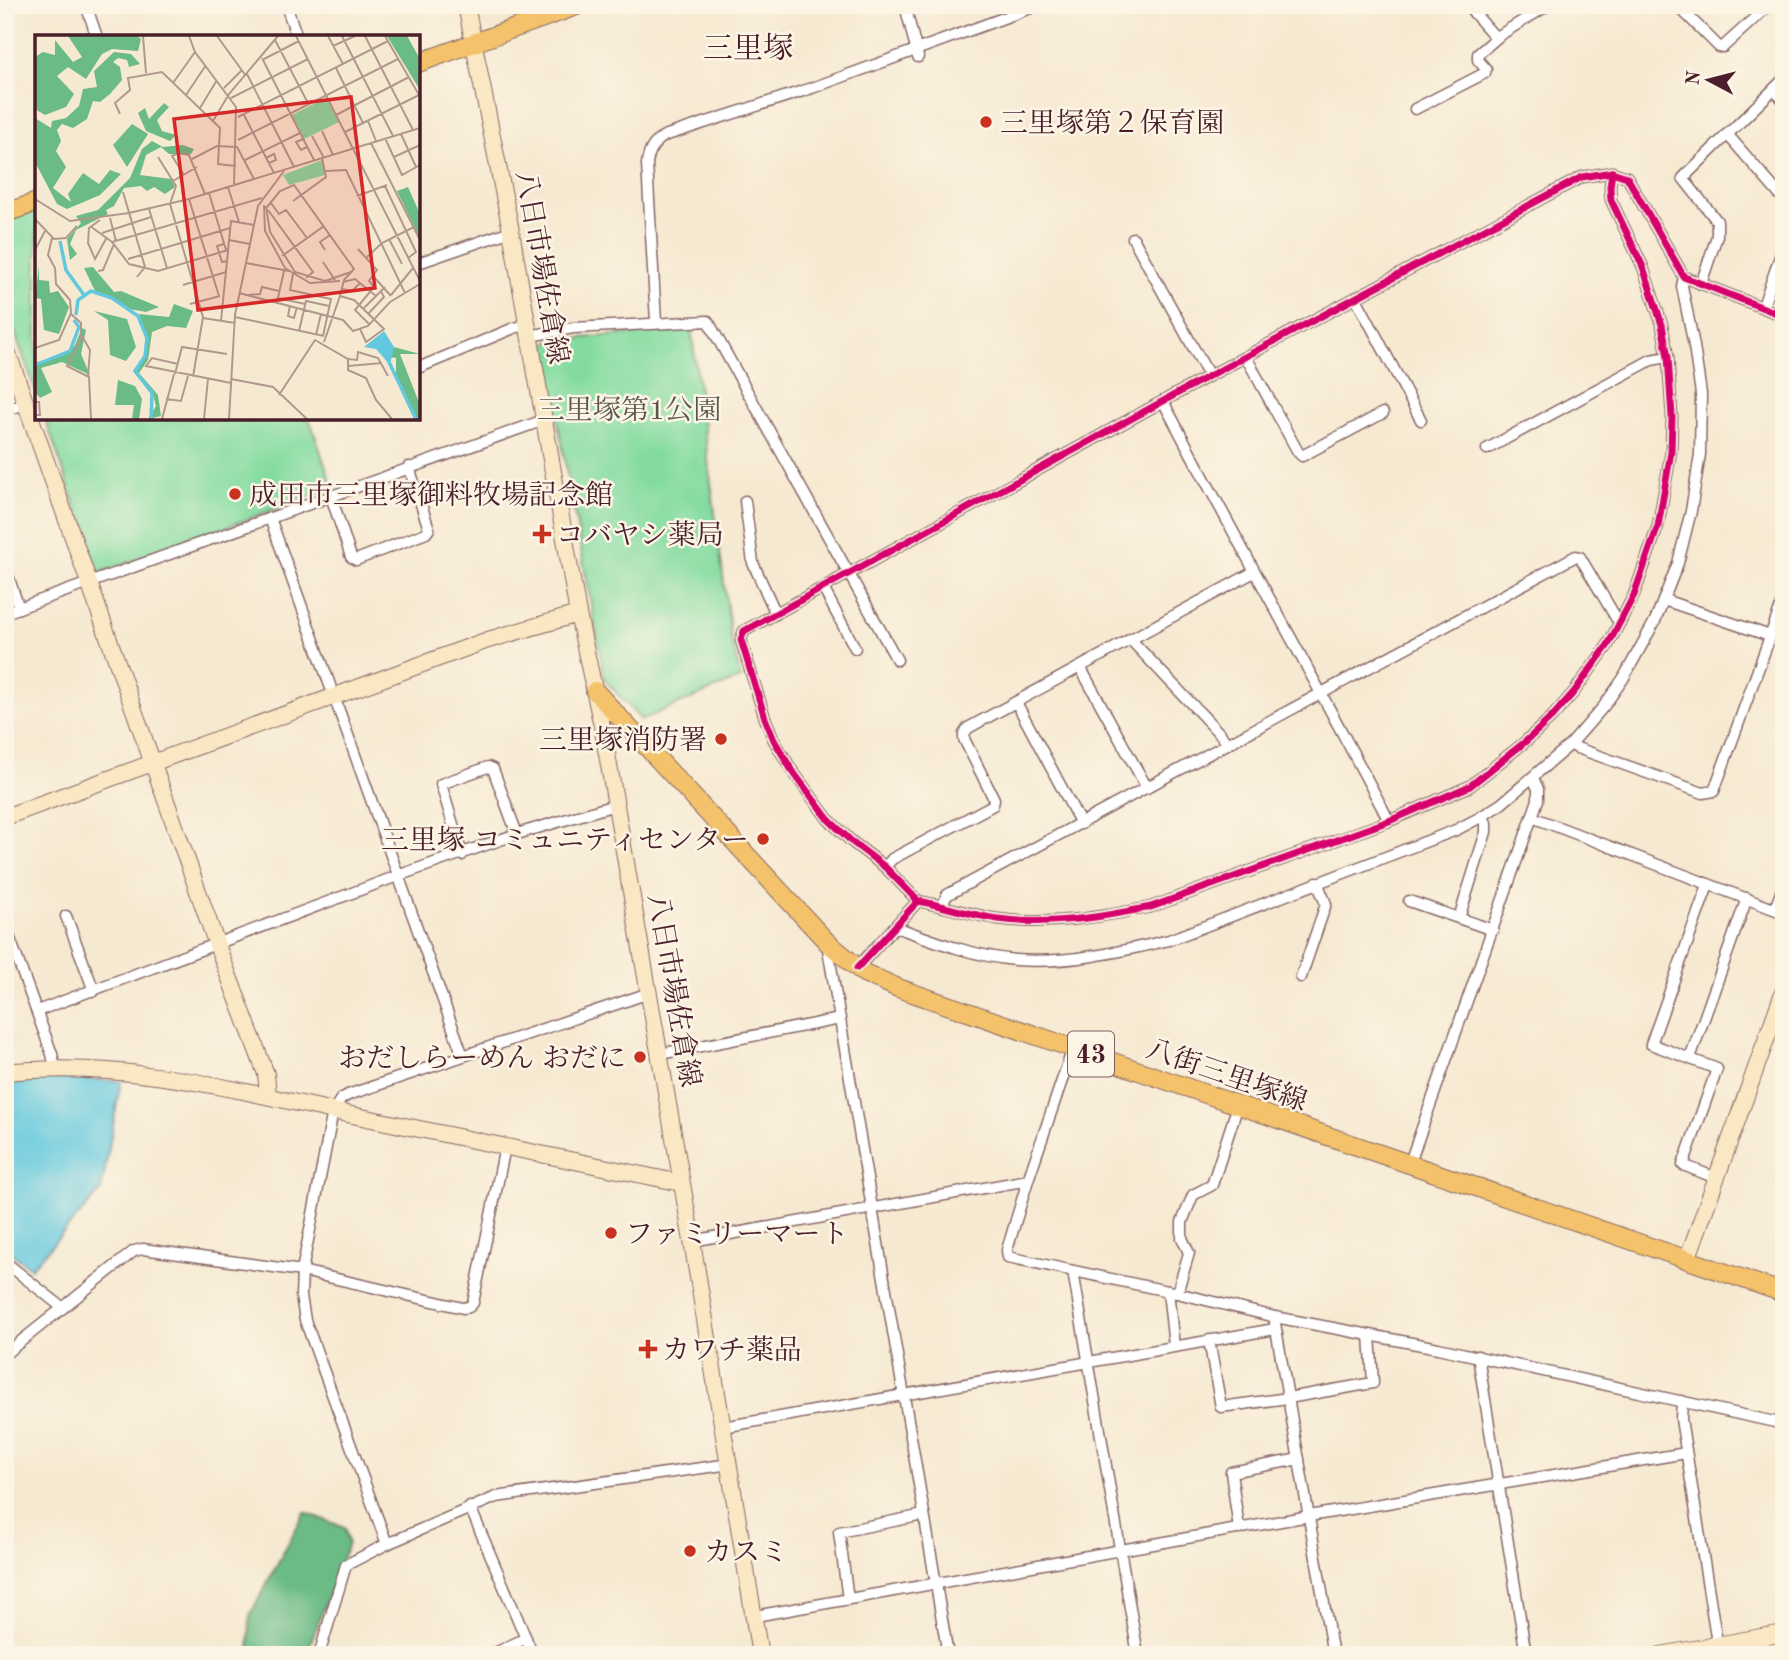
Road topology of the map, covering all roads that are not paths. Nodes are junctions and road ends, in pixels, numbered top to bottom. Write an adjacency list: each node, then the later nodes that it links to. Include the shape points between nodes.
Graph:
1 (14, 5): 12 (street)
2 (86, 5): 13 (street)
3 (286, 5): 14 (street)
4 (466, 5): 16 (street, 八日市場佐倉線)
5 (579, 5): 16 (main road)
6 (905, 5): 17 (street)
7 (1039, 5): 17 (street)
8 (1467, 5): 15 (street)
9 (1548, 5): 15 (street)
10 (1677, 5): 11 (street, via 1723,47)
11 (1769, 5)
12 (5, 8)
13 (96, 35)
14 (296, 35)
15 (1496, 38): 22 (street, via 1478,56 1485,73)
16 (474, 42): 18 (main road); 28 (street, 八日市場佐倉線)
17 (917, 53): 37 (street, via 664,136 652,146 648,164)
18 (420, 62)
19 (1784, 79): 20 (street)
20 (1774, 89): 21 (street); 23 (street)
21 (1784, 101)
22 (1415, 109)
23 (1727, 134): 25 (street); 33 (street, via 1683,178 1717,221 1717,236)
24 (1612, 172): 32 (street, via 1630,181); 34 (street, via 1572,180); 41 (street, via 1611,200 1650,285)
25 (1784, 200)
26 (35, 203): 27 (main road)
27 (5, 213)
28 (511, 231): 31 (street); 38 (street, 八日市場佐倉線)
29 (1133, 238): 43 (street)
30 (1784, 244): 35 (street)
31 (420, 262)
32 (1684, 277): 33 (street); 61 (street, via 1701,394 1700,454 1691,511)
33 (1701, 284): 35 (street)
34 (1356, 298): 40 (street); 49 (street)
35 (1763, 306): 36 (street)
36 (1784, 316)
37 (656, 323): 38 (street); 57 (street, via 705,320 712,325)
38 (528, 331): 42 (street, via 514,328); 48 (street, 八日市場佐倉線)
39 (5, 345): 44 (street)
40 (1246, 357): 43 (street); 47 (street, via 1303,456)
41 (1668, 357): 50 (street, via 1651,360); 66 (street, via 1672,417 1666,484 1658,526)
42 (420, 367)
43 (1209, 376): 45 (street)
44 (27, 403): 46 (street); 58 (street)
45 (1164, 403): 56 (street); 57 (street)
46 (5, 411)
47 (1383, 413)
48 (544, 420): 51 (street); 64 (street, 八日市場佐倉線)
49 (1421, 420)
50 (1487, 449)
51 (409, 467): 52 (street); 52 (street, via 429,529 356,560 351,557)
52 (331, 496): 54 (street)
53 (745, 500): 65 (street, via 753,564)
54 (270, 518): 58 (street); 73 (street)
55 (5, 567): 62 (street)
56 (1254, 572): 68 (street); 74 (street)
57 (850, 573): 59 (street); 70 (street)
58 (90, 582): 62 (street); 78 (street)
59 (823, 588): 65 (street); 69 (street)
60 (1784, 598): 67 (street)
61 (1664, 600): 67 (street); 77 (street, via 1623,679)
62 (19, 608): 63 (street)
63 (5, 613)
64 (578, 614): 72 (street, 八日市場佐倉線); 73 (street, via 488,639)
65 (776, 614): 89 (street, via 744,631 741,640 774,740 828,819)
66 (1621, 621): 74 (street, via 1576,556); 85 (street, via 1574,692 1525,742 1470,786)
67 (1770, 636): 77 (street, via 1711,793)
68 (1130, 639): 71 (street); 76 (street)
69 (855, 648)
70 (897, 660)
71 (1080, 667): 75 (street); 80 (street)
72 (595, 691): 81 (street, 八日市場佐倉線); 104 (main road, 八街三里塚線 / 43)
73 (334, 695): 78 (street); 90 (street)
74 (1323, 695): 76 (street); 85 (street)
75 (1016, 702): 86 (street); 89 (street, via 964,734 993,805)
76 (1227, 744): 80 (street)
77 (1571, 744): 79 (street)
78 (153, 761): 83 (street); 105 (street)
79 (1533, 778): 82 (street); 84 (street, via 1539,795)
80 (1147, 788): 86 (street)
81 (615, 805): 87 (street); 110 (street, 八日市場佐倉線)
82 (1483, 816): 91 (street); 100 (street, via 1486,832)
83 (5, 817)
84 (1532, 817): 93 (street); 103 (street)
85 (1389, 821): 97 (street, via 1151,907 1116,914 1024,921)
86 (1081, 824): 97 (street, via 947,895)
87 (516, 834): 88 (street); 88 (street, via 493,769 441,784)
88 (462, 855): 90 (street)
89 (885, 867): 95 (street)
90 (400, 875): 105 (street); 115 (street)
91 (1317, 882): 102 (street, via 1169,940 1108,954 1015,960 944,945); 107 (street, via 1326,904)
92 (1784, 884): 98 (street)
93 (1708, 885): 94 (street); 116 (street, via 1651,1044)
94 (1747, 898): 98 (street); 116 (street)
95 (918, 901): 97 (street); 102 (street)
96 (1409, 901): 100 (street)
97 (942, 905)
98 (1779, 911)
99 (66, 916): 109 (street)
100 (1459, 918): 103 (street)
101 (5, 925): 111 (street)
102 (895, 927): 106 (street)
103 (1493, 930): 123 (street)
104 (827, 942): 106 (main road, 八街三里塚線 / 43); 112 (street)
105 (217, 945): 109 (street); 119 (street, via 266,1074)
106 (858, 968): 113 (main road, 八街三里塚線 / 43, via 898,988)
107 (1301, 977)
108 (1784, 990): 124 (street)
109 (94, 991): 111 (street)
110 (649, 993): 114 (street, 八日市場佐倉線); 115 (street)
111 (37, 1011): 117 (street)
112 (840, 1019): 114 (street); 127 (street)
113 (1073, 1048): 120 (main road, 八街三里塚線 / 43); 125 (street)
114 (660, 1054): 126 (street, 八日市場佐倉線)
115 (463, 1056): 121 (street, via 348,1095)
116 (1690, 1058): 124 (street, via 1717,1069 1683,1165)
117 (55, 1068): 118 (street); 119 (street, via 125,1071)
118 (5, 1072)
119 (268, 1096): 121 (street)
120 (1238, 1105): 123 (main road, 八街三里塚線 / 43); 133 (street, via 1212,1185 1193,1195 1182,1222 1182,1238 1189,1253)
121 (333, 1111): 122 (street); 131 (street)
122 (505, 1147): 126 (street); 131 (street, via 469,1307)
123 (1409, 1165): 129 (main road, 八街三里塚線 / 43)
124 (1716, 1178): 129 (street)
125 (1028, 1180): 127 (street); 132 (street, via 1008,1257)
126 (681, 1183): 128 (street, 八日市場佐倉線)
127 (872, 1208): 128 (street); 143 (street)
128 (692, 1241): 147 (street, 八日市場佐倉線)
129 (1687, 1260): 134 (main road, 八街三里塚線 / 43)
130 (5, 1262): 135 (street)
131 (302, 1271): 135 (street, via 143,1249 134,1251); 156 (street, via 300,1296 305,1320)
132 (1073, 1271): 133 (street); 142 (street)
133 (1173, 1292): 136 (street); 139 (street)
134 (1784, 1293)
135 (63, 1308): 140 (street)
136 (1275, 1323): 137 (street); 138 (street); 144 (street)
137 (1370, 1335): 141 (street); 144 (street, via 1373,1383)
138 (1209, 1340): 139 (street); 144 (street, via 1221,1407)
139 (1174, 1346): 142 (street)
140 (5, 1353)
141 (1478, 1356): 145 (street); 151 (street)
142 (1087, 1362): 143 (street); 157 (street)
143 (904, 1395): 147 (street); 153 (street)
144 (1288, 1398): 149 (street)
145 (1682, 1401): 146 (street); 148 (street)
146 (1784, 1424)
147 (723, 1427): 150 (street, 八日市場佐倉線)
148 (1686, 1453): 151 (street); 163 (street)
149 (1299, 1459): 154 (street); 155 (street, via 1231,1472)
150 (730, 1464): 152 (street, via 496,1497); 160 (street, 八日市場佐倉線)
151 (1499, 1486): 154 (street); 171 (street)
152 (470, 1507): 156 (street); 162 (street)
153 (924, 1515): 158 (street); 159 (street, via 839,1532)
154 (1310, 1516): 155 (street); 170 (street)
155 (1239, 1529): 157 (street)
156 (387, 1544): 164 (street, via 346,1565)
157 (1120, 1550): 158 (street); 169 (street)
158 (936, 1583): 159 (street); 168 (street)
159 (848, 1599): 160 (street)
160 (755, 1616): 167 (street, 八日市場佐倉線)
161 (1784, 1633): 163 (street)
162 (526, 1638): 165 (street); 166 (street)
163 (1718, 1650): 172 (street)
164 (319, 1655)
165 (491, 1655)
166 (533, 1655)
167 (761, 1655)
168 (948, 1655)
169 (1138, 1655)
170 (1333, 1655)
171 (1526, 1655)
172 (1660, 1655)

